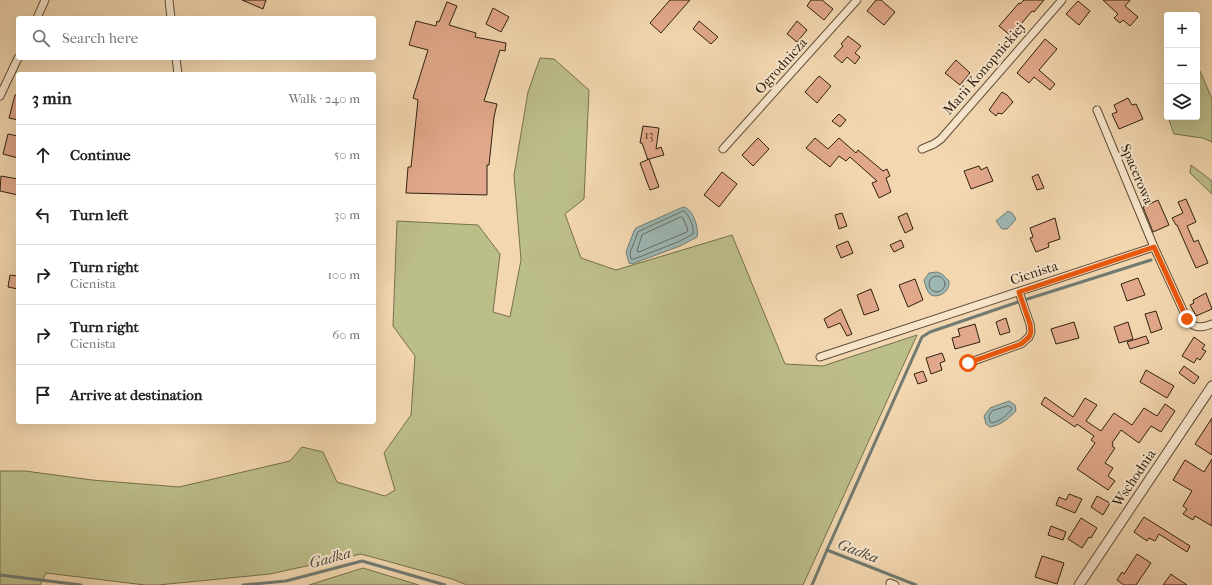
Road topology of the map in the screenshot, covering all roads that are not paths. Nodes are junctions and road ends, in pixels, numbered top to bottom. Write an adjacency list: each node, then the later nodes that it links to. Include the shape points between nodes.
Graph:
1 (45, 0): 5 (street)
2 (169, 0): 6 (street)
3 (857, 0): 13 (street, Ogrodnicza)
4 (1062, 0): 12 (street, Marii Konopnickiej, via 941,139)
5 (38, 16)
6 (171, 16)
7 (17, 60): 10 (street)
8 (176, 60): 9 (street)
9 (178, 72)
10 (0, 96)
11 (1097, 110): 14 (street, Spacerowa)
12 (922, 148)
13 (723, 149)
14 (1154, 247): 15 (street, Cienista); 16 (street, via 1190,323 1198,327)
15 (1019, 292): 17 (street, Cienista); 18 (street, via 1030,324 1029,337 1021,344)
16 (1212, 324)
17 (820, 357)
18 (968, 363)
19 (1212, 386): 20 (street, Wschodnia)
20 (1079, 585)

